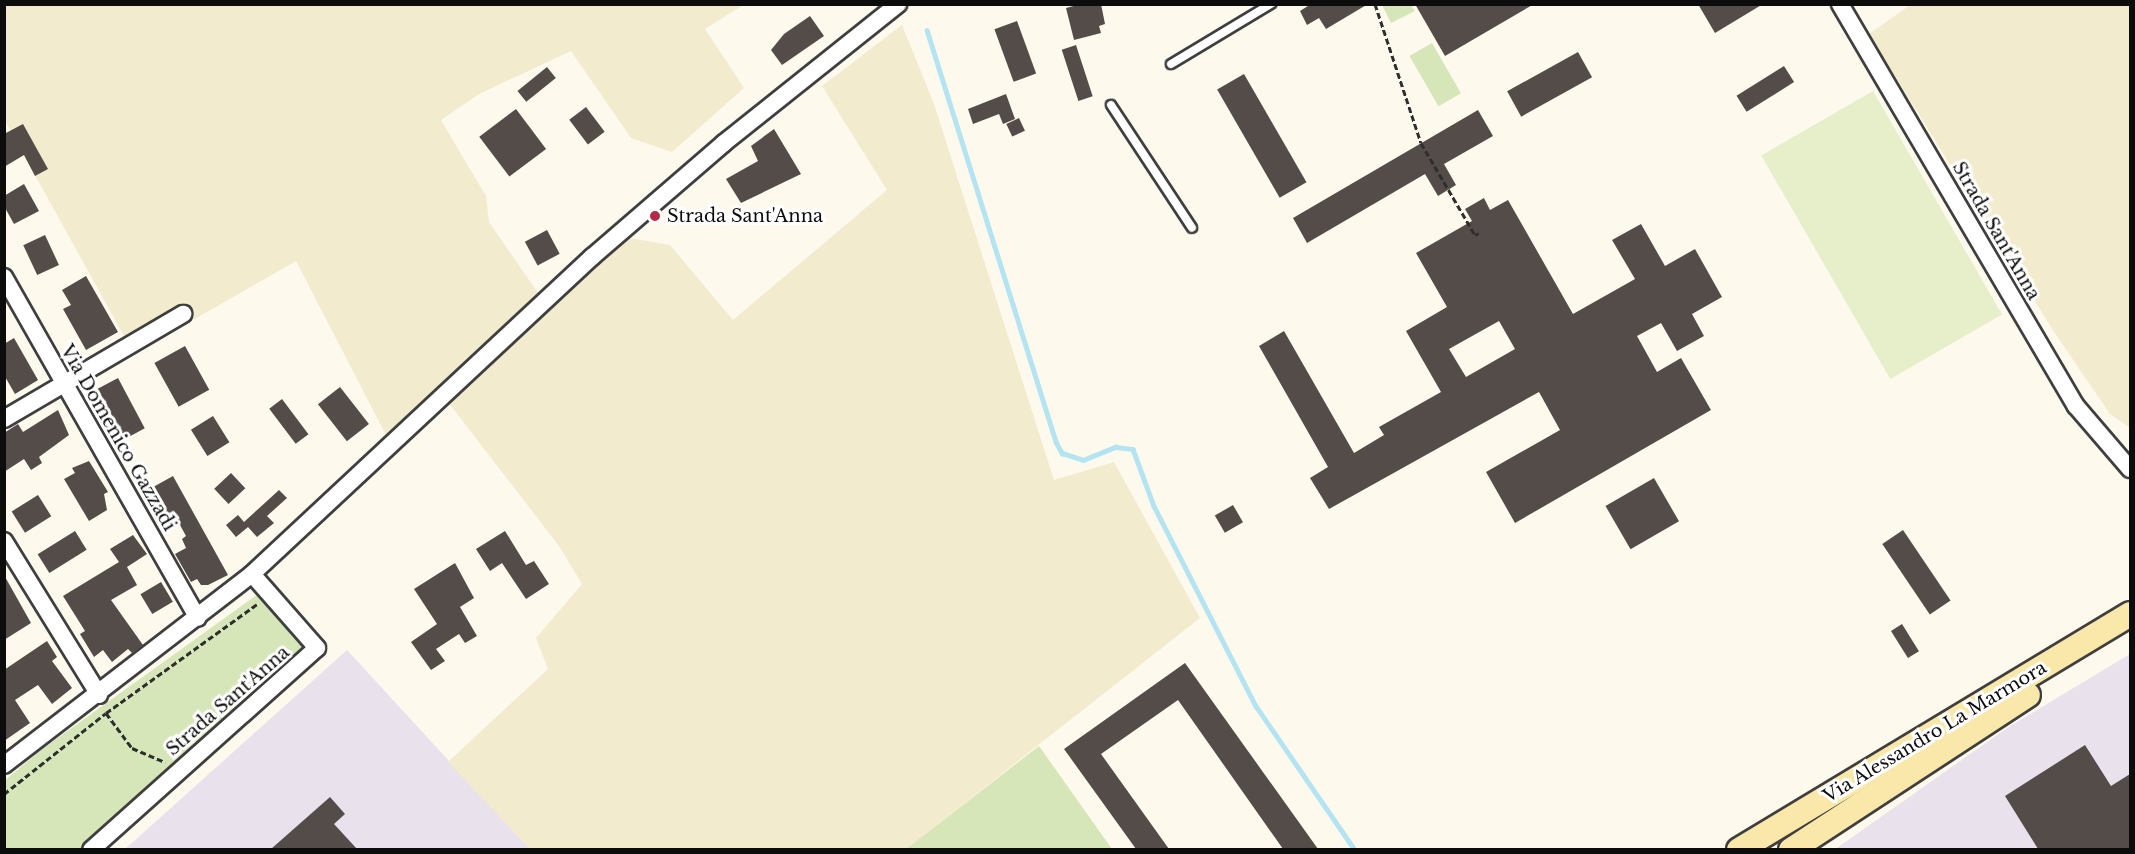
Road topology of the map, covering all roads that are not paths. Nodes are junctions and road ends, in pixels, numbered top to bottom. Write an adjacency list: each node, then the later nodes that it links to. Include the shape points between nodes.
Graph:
1 (898, 4): 13 (street, via 724,143 592,256)
2 (1271, 4): 4 (lane)
3 (1840, 4): 11 (street, Strada Sant'Anna, via 2076,406)
4 (1171, 64)
5 (1111, 105): 6 (lane)
6 (1192, 228)
7 (4, 277): 9 (street, Via Domenico Gazzadi)
8 (183, 314): 9 (street)
9 (63, 382): 10 (street); 15 (street, Via Domenico Gazzadi)
10 (4, 419)
11 (2130, 469)
12 (4, 541): 17 (street)
13 (252, 574): 15 (street); 19 (street, Strada Sant'Anna, via 317,648)
14 (2130, 614): 20 (main road, Via Alessandro La Marmora)
15 (198, 618): 17 (street)
16 (2130, 632): 21 (main road, Via Alessandro La Marmora, via 2000,711)
17 (99, 695): 18 (street)
18 (4, 765)
19 (91, 849)
20 (1739, 849)
21 (1791, 849)

